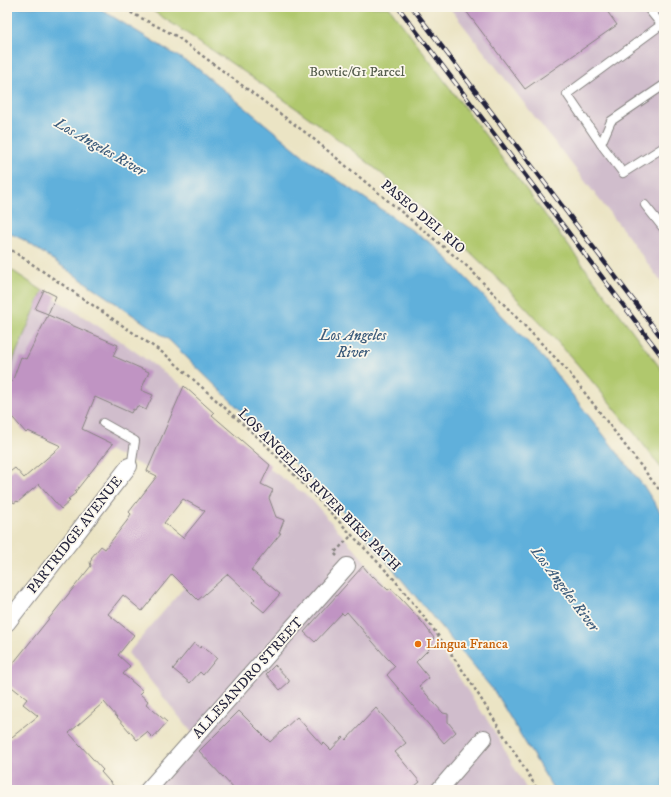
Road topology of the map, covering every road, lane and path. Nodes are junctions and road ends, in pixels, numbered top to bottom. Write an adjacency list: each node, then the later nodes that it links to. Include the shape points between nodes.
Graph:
1 (120, 7): 12 (path, PASEO DEL RIO, via 176,36 310,136 468,268 568,371)
2 (647, 7): 3 (lane)
3 (663, 27): 5 (lane, via 567,94)
4 (664, 85): 5 (lane, via 612,121)
5 (601, 144): 6 (lane, via 623,173)
6 (664, 147)
7 (646, 205): 8 (lane)
8 (664, 229)
9 (7, 247): 18 (path, LOS ANGELES RIVER BIKE PATH, via 166,355 264,443 392,578 432,627 468,678)
10 (103, 423): 11 (lane, via 135,440)
11 (129, 466): 14 (street, PARTRIDGE AVENUE)
12 (664, 496)
13 (347, 566): 16 (street, ALLESANDRO STREET)
14 (7, 623)
15 (484, 738): 17 (street)
16 (148, 790)
17 (439, 790)
18 (538, 790)

